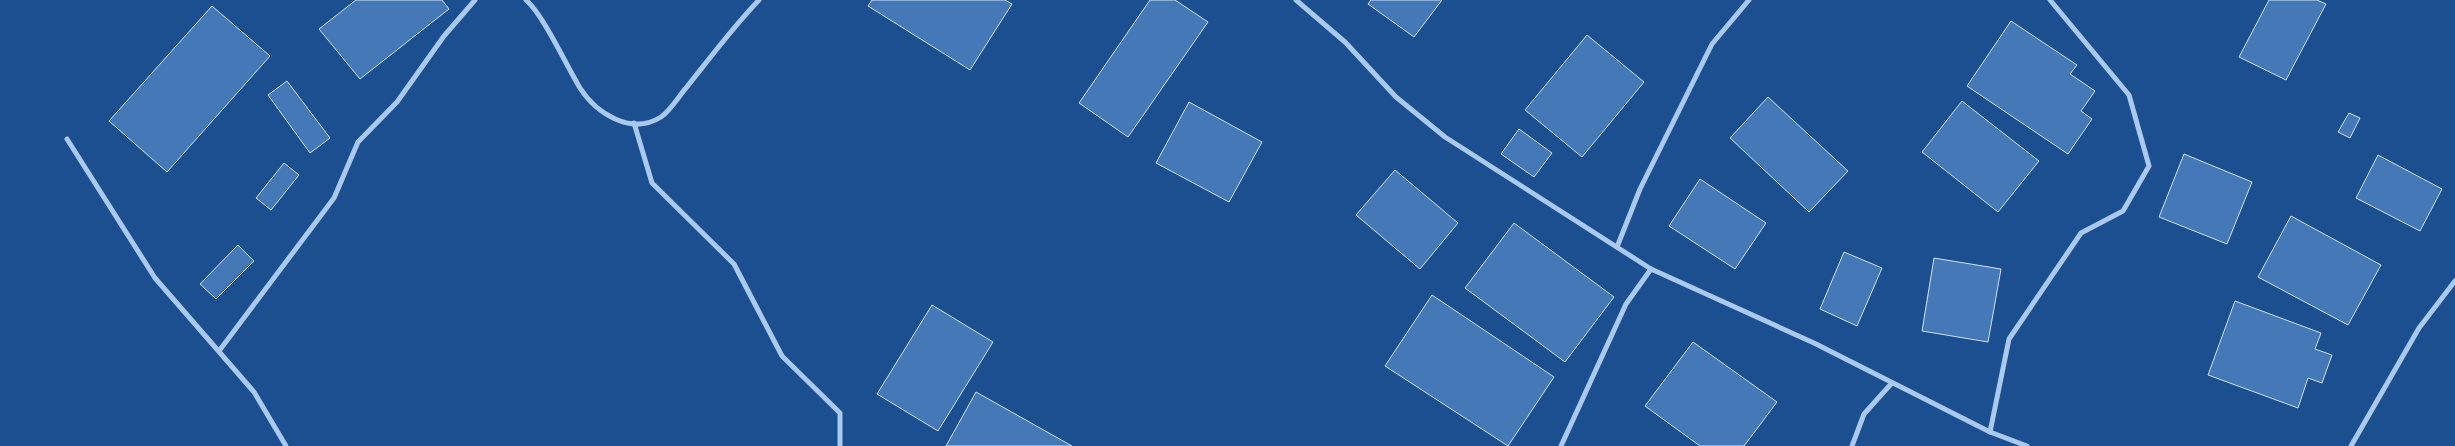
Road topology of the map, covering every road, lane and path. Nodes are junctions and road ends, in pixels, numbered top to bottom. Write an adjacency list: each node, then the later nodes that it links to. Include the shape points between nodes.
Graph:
1 (475, 0): 12 (street, via 396,102 358,142 334,198)
2 (526, 0): 7 (street, via 582,90 602,112 619,121)
3 (760, 0): 7 (street, via 662,117)
4 (1296, 0): 9 (street, via 1345,42 1396,97 1444,137)
5 (1749, 0): 9 (street, via 1712,44 1640,190)
6 (2050, 0): 14 (street, via 2129,95 2149,166 2123,211 2081,233 2010,339)
7 (634, 123): 16 (street, via 652,183 734,264 782,356 840,413)
8 (67, 139): 12 (street, via 155,278)
9 (1616, 247): 10 (street)
10 (1651, 269): 13 (street, via 1814,344); 17 (street, via 1626,304)
11 (2455, 281): 20 (street, via 2419,328)
12 (219, 351): 15 (street, via 254,392)
13 (1891, 384): 14 (street); 18 (street, via 1864,414)
14 (1990, 432): 19 (street)
15 (286, 446)
16 (840, 446)
17 (1561, 446)
18 (1852, 446)
19 (2027, 446)
20 (2351, 446)

